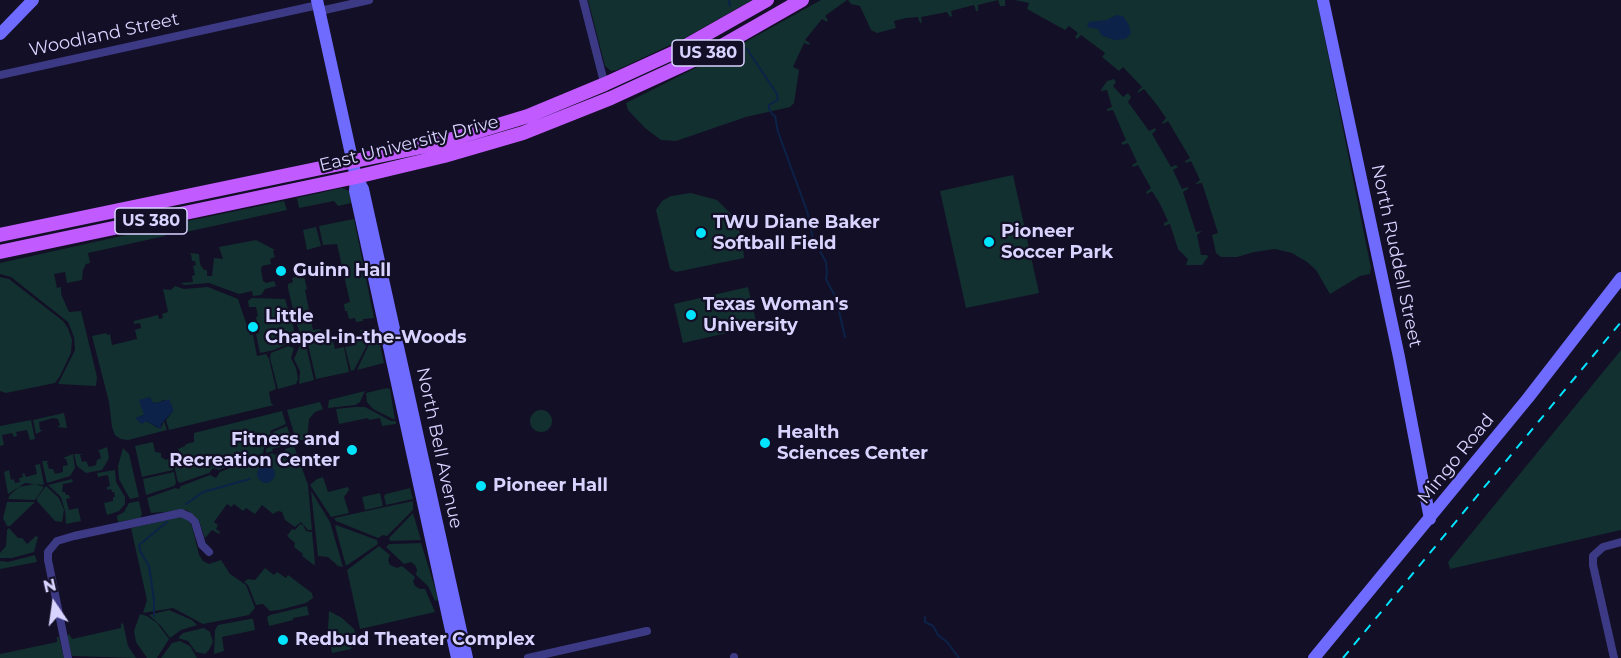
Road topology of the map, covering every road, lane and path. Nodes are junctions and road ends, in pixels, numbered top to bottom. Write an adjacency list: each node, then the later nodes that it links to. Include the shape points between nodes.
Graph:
1 (33, 0): 8 (main road)
2 (369, 0): 7 (street, Woodland Street)
3 (583, 0): 10 (street)
4 (767, 0): 10 (main road, East University Drive / US 380, via 675,52)
5 (802, 0): 11 (main road, East University Drive / US 380, via 711,52)
6 (1323, 0): 17 (main road, North Ruddell Street)
7 (318, 5): 9 (street, Woodland Street); 12 (main road, North Bell Avenue)
8 (0, 34)
9 (0, 74)
10 (604, 84): 11 (street); 12 (main road, East University Drive / US 380, via 528,116 436,144)
11 (611, 98): 13 (main road, East University Drive / US 380, via 523,133)
12 (353, 163): 13 (main road, North Bell Avenue); 14 (main road, East University Drive / US 380)
13 (356, 177): 15 (main road, East University Drive / US 380); 22 (main road, North Bell Avenue, via 355,191); 23 (main road, North Bell Avenue, via 363,189)
14 (0, 235)
15 (0, 252)
16 (1621, 278): 17 (main road, Mingo Road)
17 (1430, 519): 25 (main road, Mingo Road)
18 (1621, 542): 26 (street, via 1603,547 1593,556)
19 (209, 552): 21 (street, via 202,545 195,522 181,513 57,542 48,552 48,560)
20 (646, 631): 24 (street)
21 (68, 658)
22 (457, 658)
23 (467, 658)
24 (528, 658)
25 (1314, 658)
26 (1614, 658)

